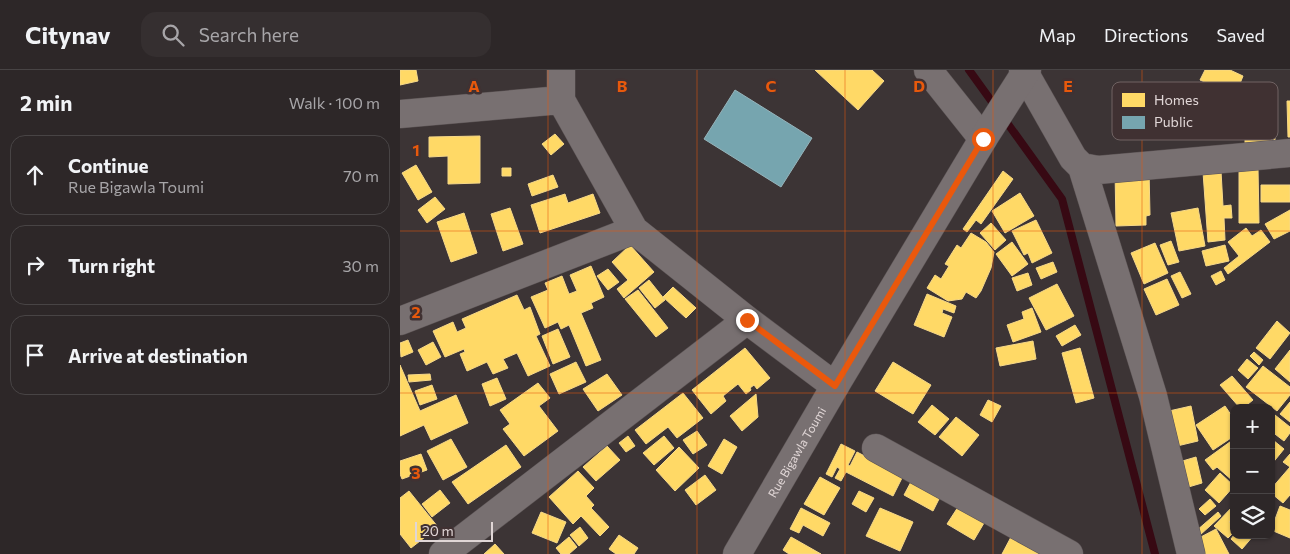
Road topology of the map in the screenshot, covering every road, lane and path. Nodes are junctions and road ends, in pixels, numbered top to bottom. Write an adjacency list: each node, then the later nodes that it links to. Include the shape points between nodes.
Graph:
1 (561, 70): 4 (street)
2 (928, 70): 6 (street)
3 (1024, 74): 6 (street, Rue Bigawla Toumi); 8 (street, via 1073,158)
4 (561, 100): 5 (street); 9 (street)
5 (400, 114)
6 (988, 132): 12 (street, Rue Bigawla Toumi)
7 (1290, 153): 8 (street, via 1098,170)
8 (1082, 167): 17 (street, via 1153,396)
9 (634, 230): 10 (street); 11 (street)
10 (747, 320): 12 (street); 14 (street)
11 (400, 321)
12 (835, 386): 15 (street, Rue Bigawla Toumi)
13 (876, 448): 16 (street)
14 (443, 554)
15 (738, 554)
16 (1069, 554)
17 (1192, 554)

